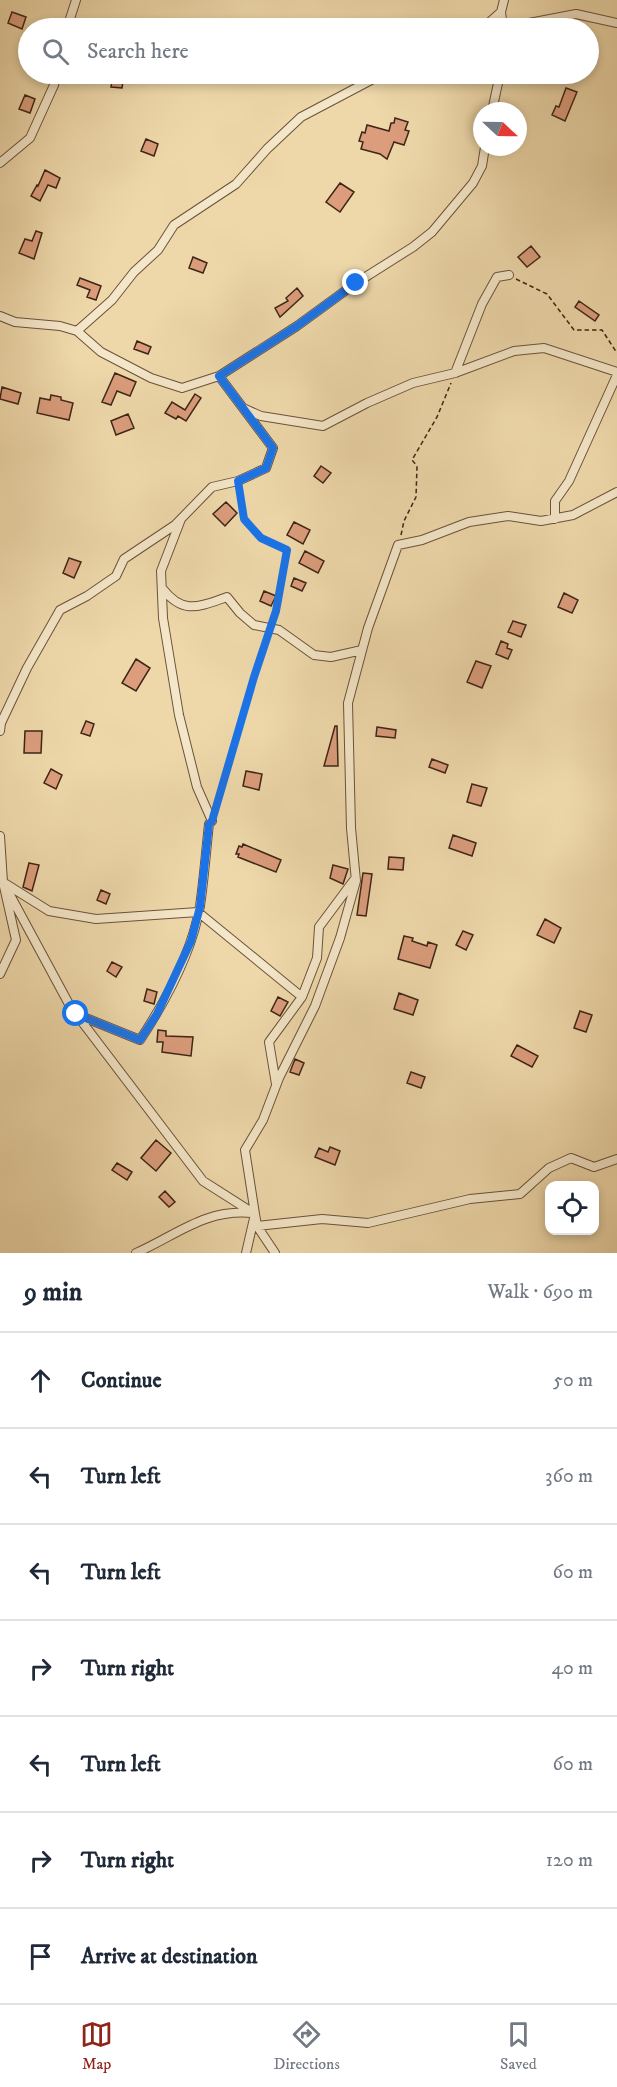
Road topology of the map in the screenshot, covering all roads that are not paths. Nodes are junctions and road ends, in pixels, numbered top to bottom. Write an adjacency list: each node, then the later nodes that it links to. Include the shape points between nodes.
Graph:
1 (76, 0): 4 (street)
2 (504, 0): 3 (street)
3 (501, 12): 5 (street); 6 (street)
4 (70, 18)
5 (494, 18)
6 (502, 18)
7 (555, 18): 8 (street, via 576,14)
8 (594, 18)
9 (599, 19): 10 (street)
10 (617, 23)
11 (54, 84): 16 (street, via 30,138)
12 (364, 84): 19 (street, via 301,117 237,184 174,225 158,250)
13 (498, 84): 14 (street)
14 (494, 102)
15 (484, 156): 22 (street, via 473,183 432,232)
16 (0, 163)
17 (509, 275): 20 (street, via 497,277 482,304)
18 (0, 316): 19 (street)
19 (77, 331): 22 (street, via 101,352 151,378 182,388)
20 (455, 373): 21 (street, via 514,351 544,348); 23 (street, via 413,383 323,426 261,416)
21 (617, 374): 26 (street, via 555,501)
22 (219, 376): 23 (street)
23 (243, 408): 25 (street, via 273,448 266,468 212,487)
24 (617, 492): 26 (street, via 573,515)
25 (181, 519): 27 (street, via 161,571); 29 (street, via 124,559 116,576 60,610 27,668)
26 (555, 519): 28 (street, via 508,516 469,522 422,540 398,544)
27 (162, 588): 28 (street, via 181,606 202,606 227,597 254,625 279,630 314,656 331,657); 33 (street, via 179,715 197,787 212,821)
28 (362, 650): 31 (street, via 348,703)
29 (0, 731)
30 (0, 836): 32 (street)
31 (356, 877): 35 (street, via 319,927 317,958); 37 (street, via 340,938 315,1006)
32 (3, 882): 33 (street, via 49,911 96,919); 34 (street, via 16,940); 36 (street)
33 (198, 912): 35 (street); 36 (street, via 191,941 157,1014 140,1040)
34 (0, 974)
35 (302, 997): 37 (street, via 268,1041)
36 (76, 1014): 39 (street, via 203,1181)
37 (277, 1084): 39 (street, via 263,1120 245,1150)
38 (617, 1159): 40 (street, via 594,1167 571,1158 549,1168 520,1194 470,1199 368,1223 322,1219)
39 (255, 1214): 40 (street); 41 (street, via 233,1212 202,1219); 42 (street)
40 (257, 1226): 43 (street)
41 (136, 1253)
42 (246, 1253)
43 (275, 1253)

